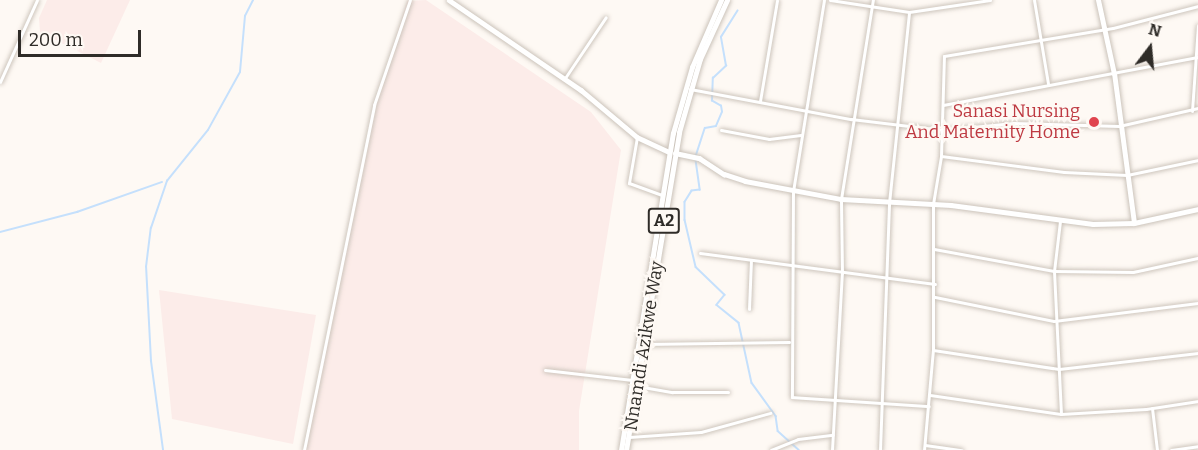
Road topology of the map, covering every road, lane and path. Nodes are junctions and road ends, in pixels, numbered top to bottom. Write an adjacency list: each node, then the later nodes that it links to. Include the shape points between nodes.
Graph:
1 (37, 0): 23 (street)
2 (410, 0): 84 (street, via 374,105)
3 (449, 0): 22 (street)
4 (721, 0): 38 (highway, Nnamdi Azikwe Way / A2, via 692,67)
5 (727, 0): 25 (highway, Nnamdi Azikwe Way / A2)
6 (777, 0): 26 (street)
7 (824, 0): 29 (street)
8 (830, 0): 13 (street)
9 (873, 0): 13 (street)
10 (990, 0): 15 (street)
11 (1034, 0): 19 (street)
12 (1098, 0): 18 (street)
13 (872, 6): 15 (street); 31 (street)
14 (1198, 6): 18 (street)
15 (909, 12): 32 (street)
16 (606, 17): 22 (street)
17 (1198, 26): 20 (street)
18 (1104, 27): 19 (street); 21 (street)
19 (1041, 38): 24 (street); 27 (street, via 946,54)
20 (1196, 58): 21 (street); 30 (street)
21 (1114, 74): 24 (street); 33 (street)
22 (564, 78): 37 (street)
23 (0, 82)
24 (1048, 84): 27 (street)
25 (690, 89): 26 (street); 38 (highway, Nnamdi Azikwe Way / A2)
26 (760, 101): 29 (street)
27 (943, 105): 35 (street)
28 (1198, 108): 30 (street)
29 (805, 109): 31 (street); 36 (street)
30 (1192, 111): 33 (street)
31 (851, 119): 32 (street); 44 (street)
32 (896, 126): 35 (street); 45 (street)
33 (1119, 126): 35 (street, via 1014,123); 41 (street)
34 (721, 130): 36 (street, via 769,139)
35 (942, 130): 39 (street)
36 (801, 135): 42 (street)
37 (637, 137): 38 (street); 43 (street, via 629,183)
38 (672, 152): 42 (street, via 696,157 724,174); 43 (highway, Nnamdi Azikwe Way / A2); 64 (highway, Nnamdi Azikwe Way / A2)
39 (941, 156): 41 (street); 46 (street)
40 (1198, 160): 41 (street)
41 (1127, 175): 49 (street)
42 (793, 191): 44 (street); 54 (street)
43 (662, 195): 69 (highway, Nnamdi Azikwe Way / A2)
44 (841, 199): 45 (street); 56 (street)
45 (889, 203): 46 (street); 57 (street)
46 (933, 204): 48 (street); 50 (street)
47 (1198, 210): 49 (street)
48 (1060, 221): 49 (street, via 1114,226); 55 (street)
49 (1134, 223)
50 (934, 249): 55 (street); 58 (street)
51 (700, 253): 53 (street)
52 (1198, 258): 55 (street, via 1133,272)
53 (751, 260): 54 (street); 61 (street)
54 (794, 265): 56 (street); 63 (street)
55 (1054, 271): 62 (street)
56 (842, 273): 57 (street); 74 (street)
57 (887, 277): 58 (street); 75 (street)
58 (935, 284): 59 (street)
59 (935, 297): 62 (street); 65 (street)
60 (1198, 303): 62 (street)
61 (749, 309)
62 (1054, 321): 67 (street)
63 (789, 342): 64 (street); 74 (street, via 792,397)
64 (644, 344): 70 (highway, Nnamdi Azikwe Way / A2)
65 (933, 350): 67 (street); 72 (street)
66 (1198, 353): 67 (street)
67 (1059, 369): 79 (street)
68 (545, 370): 69 (street)
69 (632, 380): 85 (highway, Nnamdi Azikwe Way / A2)
70 (637, 386): 71 (street, via 672,392); 81 (highway, Nnamdi Azikwe Way / A2)
71 (728, 392)
72 (930, 395): 76 (street); 79 (street)
73 (1198, 401): 77 (street)
74 (834, 402): 75 (street); 80 (street)
75 (880, 402): 76 (street); 89 (street)
76 (929, 406): 82 (street)
77 (1152, 408): 79 (street); 92 (street)
78 (770, 413): 81 (street, via 701,432)
79 (1061, 414)
80 (833, 435): 87 (street, via 793,440); 88 (street)
81 (628, 437): 86 (highway, Nnamdi Azikwe Way / A2)
82 (925, 445): 90 (street); 91 (street)
83 (1198, 446): 93 (street)
84 (304, 450)
85 (621, 450)
86 (627, 450)
87 (771, 450)
88 (832, 450)
89 (880, 450)
90 (924, 450)
91 (962, 450)
92 (1157, 450)
93 (1171, 450)

